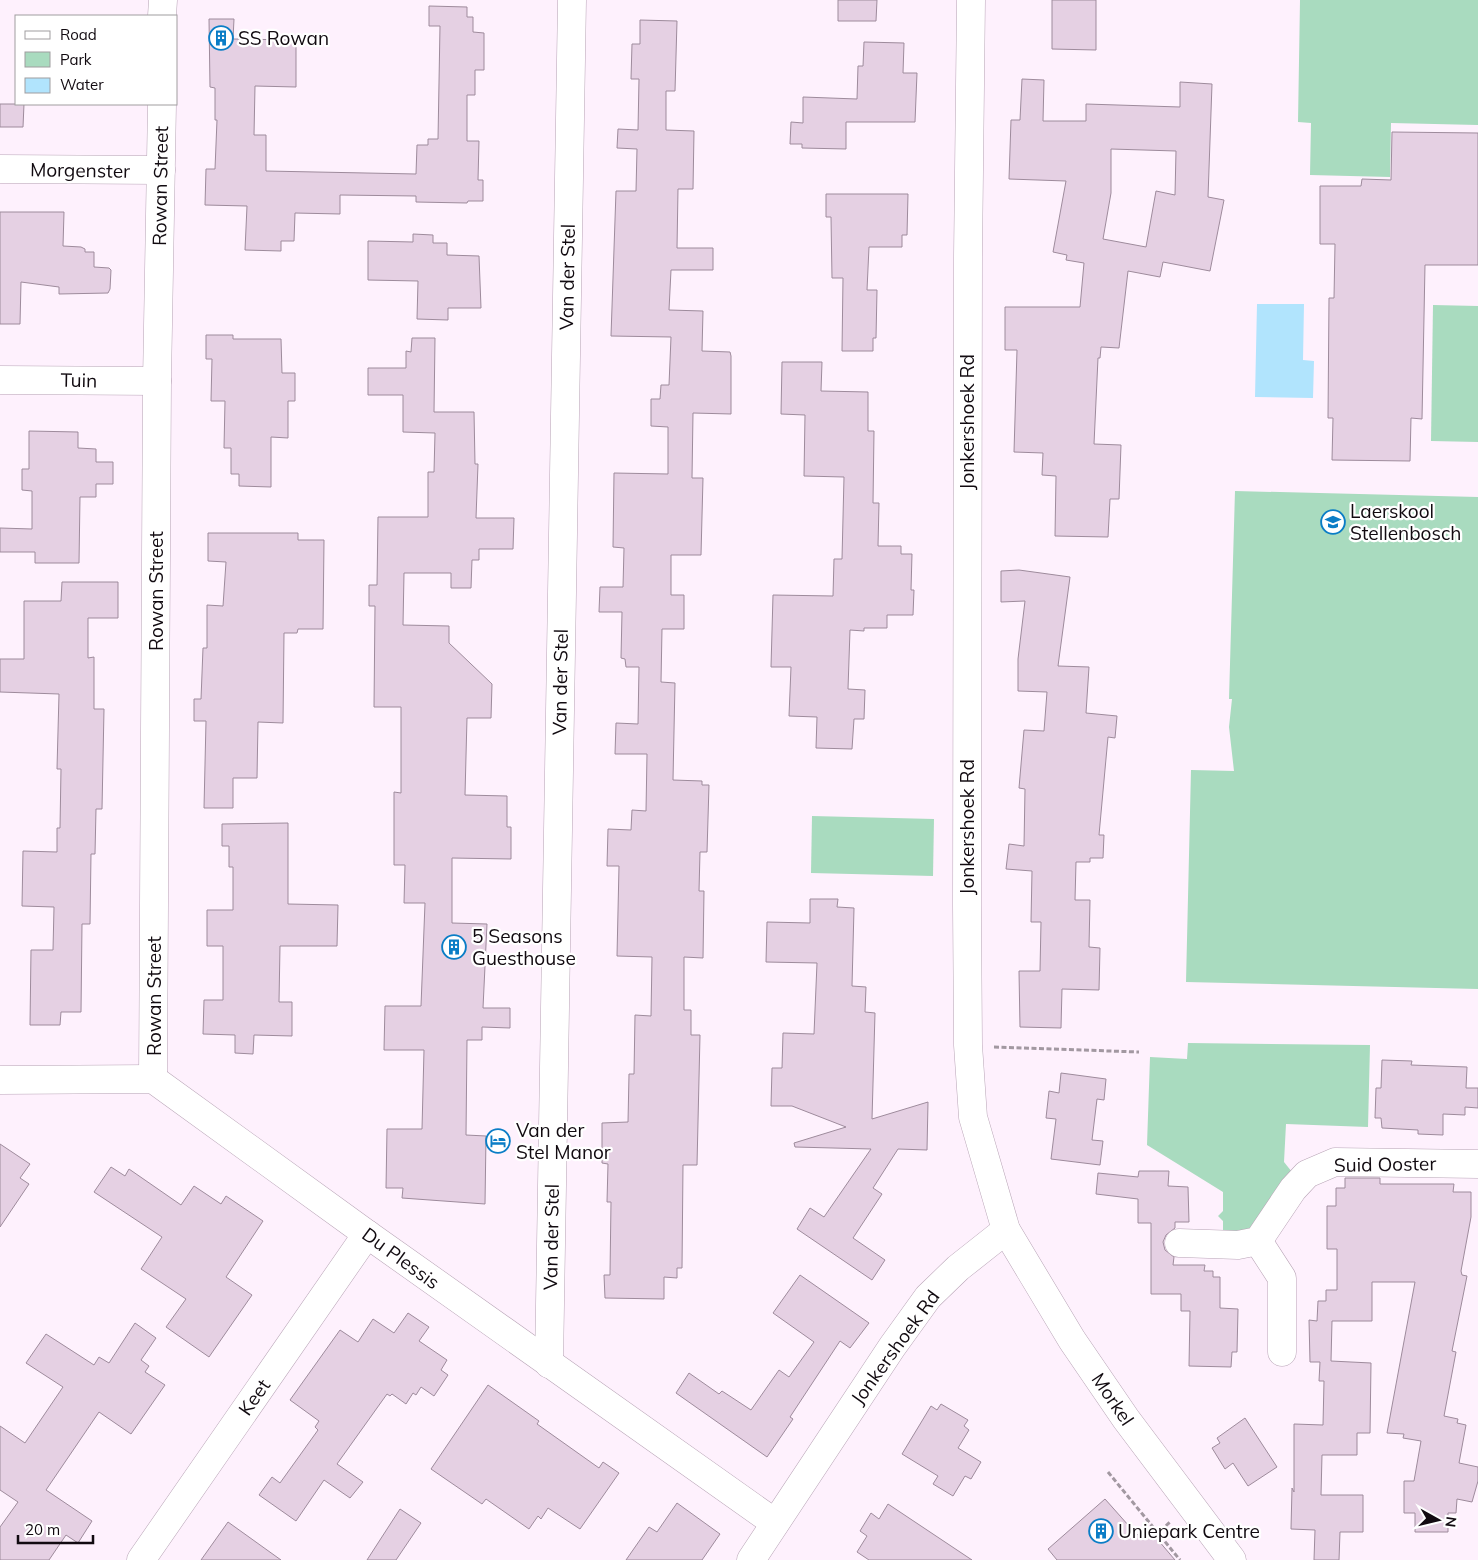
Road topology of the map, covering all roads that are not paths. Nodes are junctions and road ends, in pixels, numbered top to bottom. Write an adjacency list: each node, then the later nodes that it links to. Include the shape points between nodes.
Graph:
1 (163, 0): 4 (street)
2 (572, 0): 18 (street, Van der Stel)
3 (971, 0): 13 (street, Jonkershoek Rd, via 968,1045 973,1117)
4 (162, 15)
5 (162, 105): 7 (street, Rowan Street)
6 (0, 169): 7 (street, Morgenster)
7 (161, 170): 9 (street, Rowan Street)
8 (0, 380): 9 (street, Tuin)
9 (157, 381): 10 (street, Rowan Street)
10 (153, 1078): 11 (street); 14 (street, Du Plessis)
11 (0, 1080)
12 (1478, 1164): 15 (street, Suid Ooster, via 1335,1162 1307,1174)
13 (1006, 1230): 19 (street, Jonkershoek Rd, via 928,1297); 22 (street, Morkel, via 1072,1340 1126,1419)
14 (367, 1234): 18 (street, Du Plessis); 20 (street, Keet)
15 (1258, 1241): 16 (street, via 1238,1245); 17 (street, via 1282,1278)
16 (1179, 1243)
17 (1282, 1352)
18 (549, 1364): 19 (street, Du Plessis)
19 (775, 1523): 21 (street, Jonkershoek Rd)
20 (141, 1560)
21 (751, 1560)
22 (1232, 1560)

